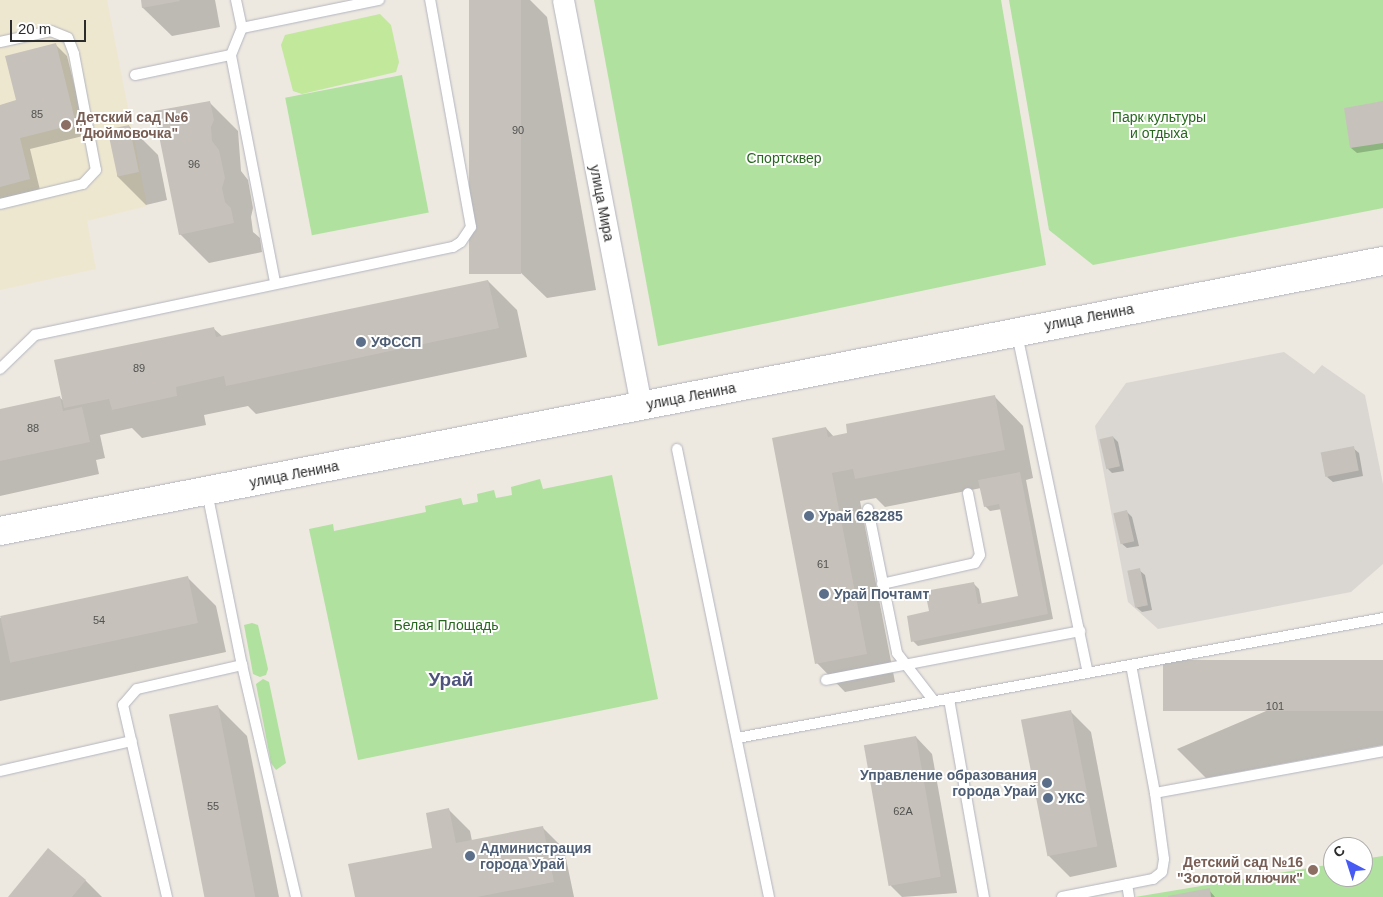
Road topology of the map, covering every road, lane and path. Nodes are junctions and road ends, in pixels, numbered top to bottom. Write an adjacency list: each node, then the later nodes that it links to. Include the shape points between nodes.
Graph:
1 (236, 0): 5 (lane)
2 (379, 0): 5 (lane)
3 (430, 0): 11 (lane, via 471,227 467,235 453,247)
4 (563, 0): 14 (street, улица Мира)
5 (242, 28): 7 (lane)
6 (0, 42): 9 (lane, via 51,31 68,38 74,54 96,170 84,184)
7 (231, 56): 8 (lane); 11 (lane)
8 (135, 75)
9 (0, 204)
10 (1383, 261): 12 (main road, улица Ленина)
11 (274, 282): 13 (lane, via 35,335)
12 (1016, 331): 14 (main road, улица Ленина); 22 (lane)
13 (0, 369)
14 (641, 406): 16 (main road, улица Ленина)
15 (678, 449): 30 (lane)
16 (207, 491): 19 (main road, улица Ленина); 24 (lane)
17 (968, 493): 20 (lane, via 980,555 975,563)
18 (868, 509): 20 (lane)
19 (0, 531)
20 (882, 584): 23 (lane, via 897,653)
21 (1383, 618): 25 (lane)
22 (1080, 631): 23 (lane); 26 (lane)
23 (905, 664): 27 (lane); 29 (lane)
24 (242, 665): 31 (lane, via 137,689 124,705); 37 (lane)
25 (1131, 665): 26 (lane); 34 (lane)
26 (1088, 673): 28 (lane)
27 (826, 680)
28 (949, 699): 29 (lane); 39 (lane)
29 (934, 701): 30 (lane)
30 (737, 738): 38 (lane)
31 (132, 741): 33 (lane); 36 (lane)
32 (1383, 750): 34 (lane)
33 (0, 771)
34 (1155, 793): 35 (lane, via 1164,858 1162,872 1153,878)
35 (1127, 884): 40 (lane); 41 (lane)
36 (167, 897)
37 (296, 897)
38 (769, 897)
39 (984, 897)
40 (1062, 897)
41 (1129, 897)

